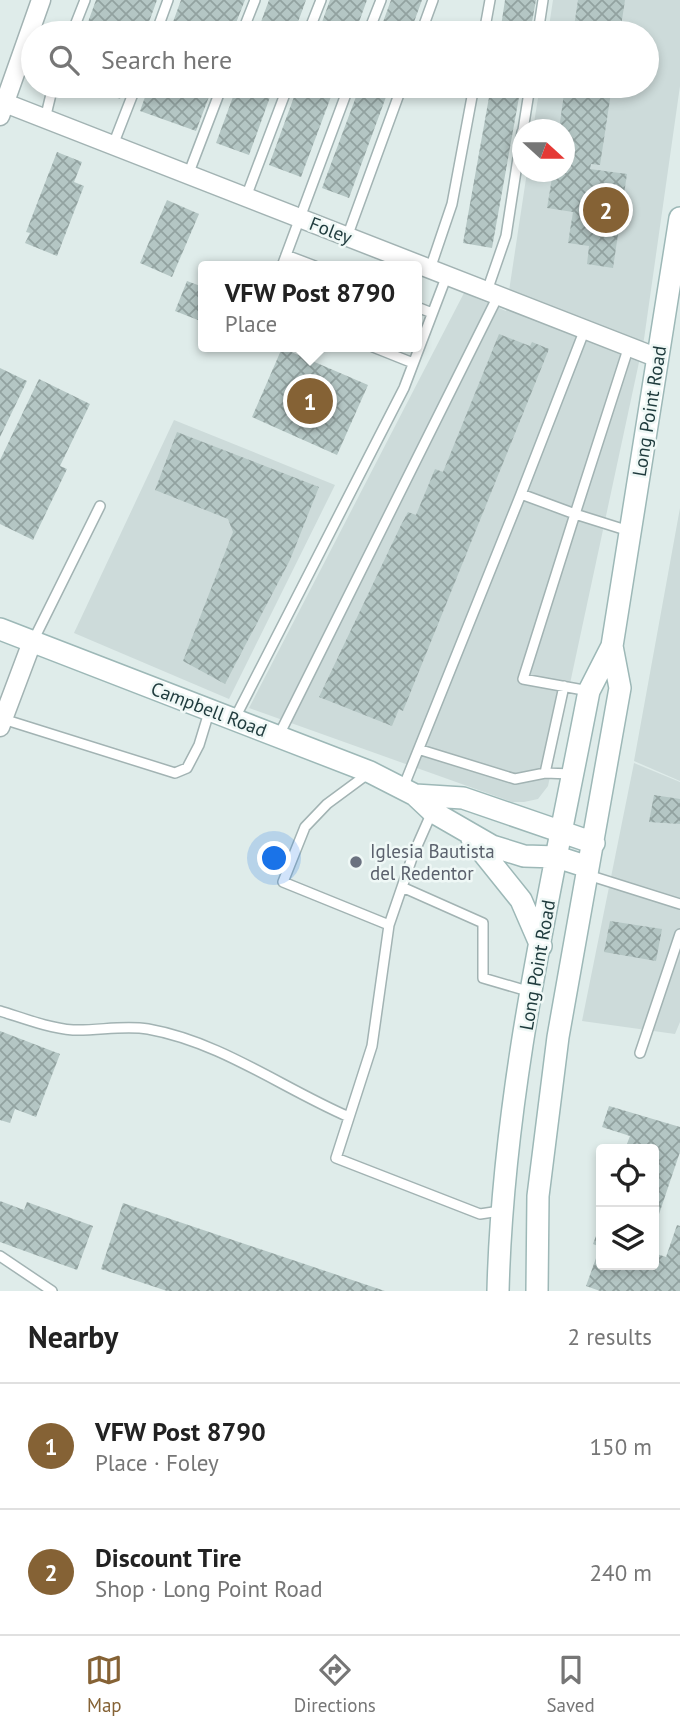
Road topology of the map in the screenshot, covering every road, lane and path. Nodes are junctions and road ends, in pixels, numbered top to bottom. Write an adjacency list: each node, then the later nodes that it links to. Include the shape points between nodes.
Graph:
1 (41, 0): 10 (street)
2 (85, 0): 11 (lane)
3 (168, 0): 12 (lane)
4 (255, 0): 13 (lane)
5 (321, 0): 14 (lane)
6 (381, 0): 15 (lane)
7 (433, 0): 16 (lane)
8 (490, 0): 17 (lane)
9 (543, 0): 18 (lane)
10 (34, 21)
11 (77, 21)
12 (160, 21)
13 (247, 21)
14 (313, 21)
15 (373, 21)
16 (425, 21)
17 (486, 21)
18 (540, 21)
19 (21, 57): 28 (street)
20 (50, 98): 29 (lane)
21 (131, 98): 31 (lane)
22 (217, 98): 32 (lane)
23 (283, 98): 34 (lane)
24 (345, 98): 35 (lane)
25 (398, 98): 37 (lane)
26 (472, 98): 43 (lane)
27 (528, 98): 30 (lane)
28 (3, 109): 29 (street, Foley)
29 (45, 119): 31 (street, Foley)
30 (525, 119)
31 (113, 145): 32 (street, Foley)
32 (188, 174): 34 (street, Foley)
33 (515, 182): 44 (lane)
34 (246, 197): 35 (street, Foley)
35 (300, 218): 37 (street, Foley); 38 (lane)
36 (680, 218): 52 (main road, Long Point Road)
37 (347, 237): 41 (street, Foley)
38 (286, 255): 39 (lane); 40 (lane)
39 (284, 261)
40 (302, 261)
41 (409, 261)
42 (422, 266): 43 (street, Foley)
43 (438, 272): 44 (street, Foley); 46 (lane)
44 (493, 293): 47 (street, Foley); 66 (lane)
45 (422, 309): 46 (lane)
46 (432, 313): 48 (lane)
47 (585, 329): 49 (street, Foley); 54 (lane)
48 (422, 341)
49 (629, 346): 52 (street, Foley); 56 (lane)
50 (386, 352): 53 (lane)
51 (418, 352): 53 (lane)
52 (658, 358): 57 (main road, Long Point Road)
53 (414, 363): 64 (lane)
54 (521, 494): 56 (lane); 67 (lane)
55 (100, 506): 59 (lane)
56 (575, 514): 57 (lane); 61 (lane, via 523,679)
57 (630, 531): 60 (main road, Long Point Road)
58 (0, 629): 59 (main road, Campbell Road)
59 (32, 642): 63 (main road, Campbell Road); 65 (street)
60 (612, 646): 62 (main road, Long Point Road); 75 (main road, Long Point Road, via 620,688)
61 (564, 686): 62 (lane); 69 (lane)
62 (589, 691): 70 (main road, Long Point Road)
63 (210, 709): 64 (main road, Campbell Road); 65 (lane, via 199,746 187,768 176,773)
64 (235, 718): 66 (main road, Campbell Road)
65 (1, 723)
66 (279, 735): 68 (main road, Campbell Road)
67 (421, 750): 69 (lane, via 515,779); 71 (lane)
68 (370, 772): 71 (main road, Campbell Road); 80 (lane, via 305,827 283,883)
69 (545, 773): 70 (lane)
70 (573, 774): 74 (main road, Long Point Road)
71 (409, 792): 72 (main road, Campbell Road); 74 (main road, Campbell Road, via 463,798)
72 (433, 812): 73 (main road, Campbell Road); 78 (lane)
73 (455, 823): 76 (main road, Campbell Road, via 492,846 524,856); 82 (main road, via 484,851 521,900)
74 (562, 831): 75 (main road, Campbell Road); 76 (main road, Long Point Road)
75 (594, 843): 77 (main road, Long Point Road)
76 (557, 857): 77 (main road, Campbell Road); 82 (main road, Long Point Road)
77 (587, 871): 79 (lane); 91 (main road, Long Point Road, via 558,1037 538,1196)
78 (402, 887): 80 (lane); 83 (lane, via 483,923 483,978)
79 (680, 904)
80 (389, 925): 86 (lane, via 372,1046)
81 (680, 934): 85 (lane)
82 (541, 946): 83 (main road, Long Point Road)
83 (532, 992): 87 (main road, Long Point Road)
84 (0, 1011): 86 (lane, via 72,1030 146,1029 188,1040)
85 (640, 1053)
86 (349, 1117): 87 (lane, via 336,1158 480,1214)
87 (500, 1210): 90 (main road, Long Point Road)
88 (0, 1256): 89 (lane)
89 (52, 1291)
90 (498, 1291)
91 (537, 1291)

